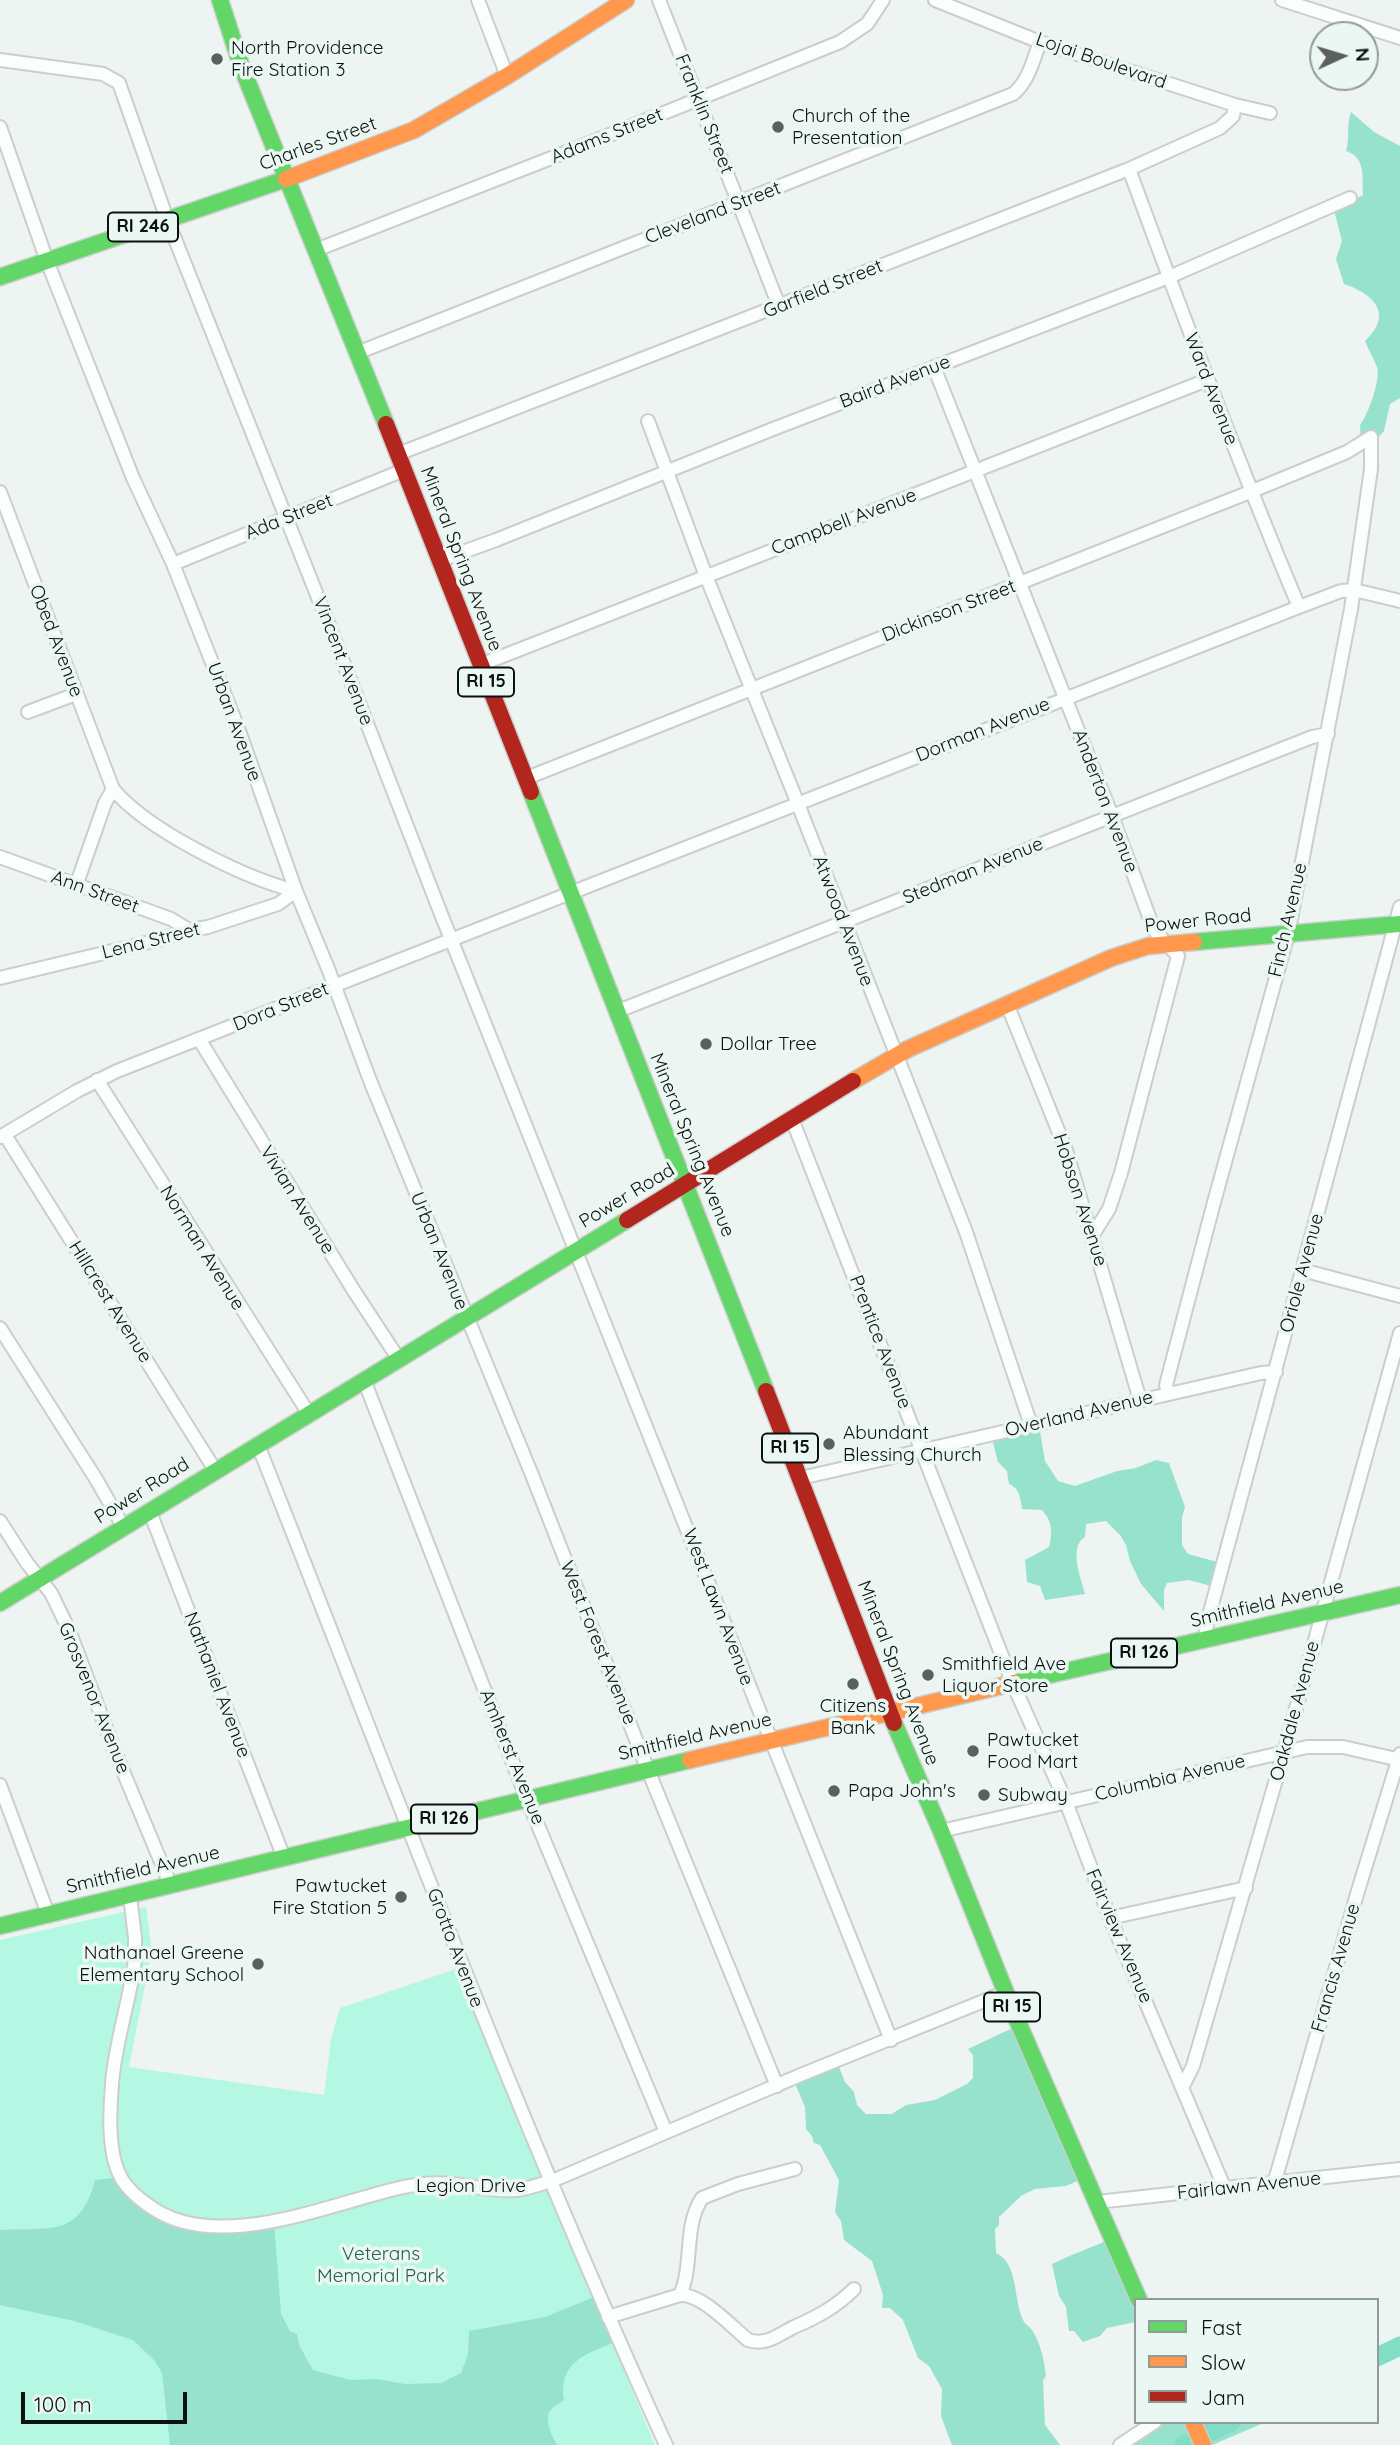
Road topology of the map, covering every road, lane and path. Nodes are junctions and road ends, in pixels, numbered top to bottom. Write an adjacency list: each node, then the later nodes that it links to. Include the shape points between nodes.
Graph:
1 (220, 0): 19 (main road, Mineral Spring Avenue / RI 15)
2 (478, 0): 13 (street)
3 (626, 0): 8 (main road, Charles Street / RI 246)
4 (659, 0): 14 (street, Franklin Street)
5 (883, 0): 14 (street, Adams Street, via 867,24 841,42)
6 (935, 0): 11 (street, Lojai Boulevard)
7 (1282, 0): 9 (street)
8 (608, 5): 13 (main road, Charles Street / RI 246)
9 (1310, 5): 10 (street)
10 (1400, 38)
11 (1040, 42): 15 (street, Lojai Boulevard); 21 (street, Cleveland Street, via 1026,79 1013,94)
12 (0, 60): 22 (street, Vincent Avenue, via 106,75 119,83)
13 (507, 76): 19 (main road, Charles Street / RI 246, via 414,130)
14 (698, 100): 21 (street, Franklin Street); 23 (street, Adams Street)
15 (1235, 105): 16 (street, Lojai Boulevard); 18 (street, Garfield Street, via 1233,116 1220,128)
16 (1269, 113)
17 (0, 127): 24 (street, Urban Avenue)
18 (1129, 169): 26 (street, Ward Avenue); 27 (street, Garfield Street)
19 (286, 179): 22 (main road, Charles Street / RI 246); 23 (main road, Mineral Spring Avenue / RI 15)
20 (1350, 198): 26 (street, Baird Avenue)
21 (740, 202): 27 (street, Franklin Street); 28 (street, Cleveland Street)
22 (167, 219): 24 (main road, Charles Street / RI 246); 38 (street, Vincent Avenue)
23 (316, 250): 28 (main road, Mineral Spring Avenue / RI 15)
24 (47, 261): 25 (main road, Charles Street / RI 246); 40 (street, Urban Avenue, via 133,478)
25 (0, 277)
26 (1169, 277): 29 (street, Baird Avenue); 30 (street, Ward Avenue)
27 (779, 306): 33 (street, Garfield Street)
28 (356, 353): 33 (main road, Mineral Spring Avenue / RI 15)
29 (934, 368): 34 (street, Anderton Avenue); 35 (street, Baird Avenue)
30 (1208, 380): 34 (street, Campbell Avenue); 37 (street, Ward Avenue)
31 (648, 421): 35 (street, Atwood Avenue)
32 (1371, 437): 37 (street, Dickinson Street, via 1347,452); 43 (street, Finch Avenue, via 1371,469)
33 (401, 462): 38 (street, Ada Street); 39 (main road, Mineral Spring Avenue / RI 15)
34 (974, 471): 41 (street, Campbell Avenue); 42 (street, Anderton Avenue)
35 (667, 472): 39 (street, Baird Avenue); 41 (street, Atwood Avenue)
36 (0, 492): 48 (street, Obed Avenue)
37 (1250, 492): 42 (street, Dickinson Street); 45 (street, Ward Avenue)
38 (286, 518): 40 (street, Ada Street); 65 (street, Vincent Avenue)
39 (438, 561): 46 (main road, Mineral Spring Avenue / RI 15)
40 (173, 564): 58 (street, Urban Avenue)
41 (706, 576): 46 (street, Campbell Avenue); 47 (street, Atwood Avenue)
42 (1018, 584): 47 (street, Dickinson Street); 49 (street, Anderton Avenue)
43 (1354, 590): 44 (street, Dorman Avenue); 45 (street, Dorman Avenue); 51 (street, Finch Avenue)
44 (1400, 601)
45 (1299, 607): 49 (street, Dorman Avenue)
46 (480, 665): 52 (main road, Mineral Spring Avenue / RI 15)
47 (751, 688): 52 (street, Dickinson Street); 54 (street, Atwood Avenue)
48 (76, 694): 50 (street); 53 (street, Obed Avenue)
49 (1065, 698): 54 (street, Dorman Avenue); 55 (street, Anderton Avenue)
50 (28, 712)
51 (1328, 734): 55 (street, Stedman Avenue); 64 (street, Finch Avenue)
52 (524, 779): 59 (main road, Mineral Spring Avenue / RI 15)
53 (113, 789): 57 (street); 58 (street, Obed Avenue, via 142,816 177,838)
54 (798, 804): 59 (street, Dorman Avenue); 61 (street, Atwood Avenue)
55 (1112, 816): 61 (street, Stedman Avenue); 66 (street, Anderton Avenue, via 1154,930)
56 (0, 857): 57 (street, Ann Street)
57 (76, 886): 63 (street, Ann Street, via 171,919)
58 (296, 891): 63 (street, Lena Street, via 278,904); 68 (street, Urban Avenue)
59 (570, 893): 65 (street, Dora Street); 70 (main road, Mineral Spring Avenue / RI 15)
60 (1400, 907): 62 (street, Oriole Avenue)
61 (843, 922): 70 (street, Stedman Avenue); 72 (street, Atwood Avenue)
62 (1398, 924): 64 (main road, Power Road); 79 (street, Oriole Avenue)
63 (189, 930): 67 (street, Lena Street)
64 (1288, 934): 66 (main road, Power Road); 87 (street, Finch Avenue, via 1206,1231 1166,1385)
65 (452, 938): 68 (street, Dora Street); 78 (street, Vincent Avenue)
66 (1166, 943): 69 (main road, Power Road, via 1111,958); 77 (street, Anderton Avenue, via 1178,956 1175,968 1121,1173 1109,1209)
67 (0, 978)
68 (335, 986): 71 (street, Dora Street); 81 (street, Urban Avenue)
69 (1007, 1004): 72 (main road, Power Road); 77 (street, Hobson Avenue, via 1066,1150)
70 (618, 1010): 76 (main road, Mineral Spring Avenue / RI 15)
71 (199, 1039): 73 (street, Dora Street); 84 (street, Vivian Avenue)
72 (895, 1056): 74 (main road, Power Road); 90 (street, Atwood Avenue, via 966,1232)
73 (97, 1080): 75 (street, Dora Street); 89 (street, Norman Avenue)
74 (792, 1119): 76 (main road, Power Road); 92 (street, Prentice Avenue)
75 (2, 1136): 93 (street, Hillcrest Avenue)
76 (685, 1185): 78 (main road, Power Road); 94 (main road, Mineral Spring Avenue / RI 15)
77 (1092, 1236): 88 (street, Hobson Avenue)
78 (577, 1251): 81 (main road, Power Road); 105 (street, West Lawn Avenue)
79 (1302, 1270): 80 (street); 85 (street, Oriole Avenue)
80 (1400, 1296)
81 (467, 1318): 84 (main road, Power Road); 108 (street, West Forest Avenue)
82 (0, 1328): 97 (street)
83 (1400, 1333): 101 (street, Oakdale Avenue)
84 (398, 1358): 86 (main road, Power Road)
85 (1276, 1372): 87 (street, Overland Avenue); 102 (street, Oriole Avenue)
86 (364, 1380): 89 (main road, Power Road); 110 (street, Amherst Avenue)
87 (1168, 1394): 88 (street, Overland Avenue)
88 (1140, 1400): 90 (street, Overland Avenue)
89 (309, 1414): 91 (main road, Power Road)
90 (1031, 1424): 92 (street, Overland Avenue)
91 (258, 1445): 93 (main road, Power Road); 112 (street, Grotto Avenue)
92 (922, 1451): 94 (street, Overland Avenue); 103 (street, Prentice Avenue)
93 (215, 1470): 95 (main road, Power Road)
94 (802, 1478): 104 (main road, Mineral Spring Avenue / RI 15)
95 (150, 1512): 97 (main road, Power Road); 114 (street, Nathaniel Avenue)
96 (0, 1521): 98 (street, Grosvenor Avenue)
97 (124, 1528): 98 (main road, Power Road)
98 (39, 1578): 100 (main road, Power Road); 115 (street, Grosvenor Avenue, via 69,1630)
99 (1400, 1595): 101 (main road, Smithfield Avenue / RI 126)
100 (0, 1603)
101 (1322, 1614): 102 (main road, Smithfield Avenue / RI 126); 106 (street, Oakdale Avenue)
102 (1205, 1639): 103 (main road, Smithfield Avenue / RI 126)
103 (1013, 1684): 104 (main road, Smithfield Avenue / RI 126); 111 (street, Fairview Avenue)
104 (889, 1712): 105 (main road, Smithfield Avenue / RI 126); 113 (main road, Mineral Spring Avenue / RI 15)
105 (770, 1741): 108 (main road, Smithfield Avenue / RI 126); 122 (street, West Lawn Avenue)
106 (1284, 1752): 107 (street, Columbia Avenue, via 1343,1747); 111 (street, Columbia Avenue); 116 (street, Oakdale Avenue)
107 (1399, 1757): 129 (street, Francis Avenue)
108 (648, 1770): 110 (main road, Smithfield Avenue / RI 126); 123 (street, West Forest Avenue)
109 (0, 1785): 118 (street)
110 (527, 1798): 112 (main road, Smithfield Avenue / RI 126); 125 (street, Amherst Avenue)
111 (1066, 1802): 113 (street, Columbia Avenue); 119 (street, Fairview Avenue)
112 (408, 1827): 114 (main road, Smithfield Avenue / RI 126); 128 (street, Grotto Avenue)
113 (941, 1831): 121 (main road, Mineral Spring Avenue / RI 15)
114 (284, 1858): 115 (main road, Smithfield Avenue / RI 126)
115 (171, 1886): 117 (main road, Smithfield Avenue / RI 126)
116 (1246, 1888): 119 (street); 124 (street, Oakdale Avenue)
117 (130, 1896): 118 (main road, Smithfield Avenue / RI 126); 128 (street, Legion Drive, via 135,1959 112,2085 112,2147 123,2182 152,2208 180,2222 221,2227 296,2215 410,2186 449,2183 516,2190)
118 (48, 1914): 120 (main road, Smithfield Avenue / RI 126)
119 (1110, 1918): 124 (street, Fairview Avenue)
120 (0, 1926)
121 (1006, 1992): 122 (street, Legion Drive); 131 (main road, Mineral Spring Avenue / RI 15)
122 (891, 2040): 123 (street, Legion Drive)
123 (777, 2086): 125 (street, Legion Drive)
124 (1183, 2086): 130 (street, Fairview Avenue)
125 (666, 2132): 128 (street, Legion Drive)
126 (795, 2169): 133 (street, via 702,2198 692,2217 687,2276)
127 (1400, 2169): 129 (street, Fairlawn Avenue)
128 (552, 2181): 135 (street, Grotto Avenue)
129 (1274, 2183): 130 (street, Fairlawn Avenue)
130 (1225, 2189): 131 (street, Fairlawn Avenue)
131 (1097, 2202): 134 (main road, Mineral Spring Avenue / RI 15)
132 (854, 2289): 133 (street, via 817,2318 756,2343 698,2300)
133 (680, 2295): 135 (street)
134 (1138, 2298)
135 (608, 2318): 138 (street, Grotto Avenue)
136 (1152, 2424): 139 (street)
137 (1195, 2424): 140 (main road)
138 (666, 2445)
139 (1120, 2445)
140 (1203, 2445)

